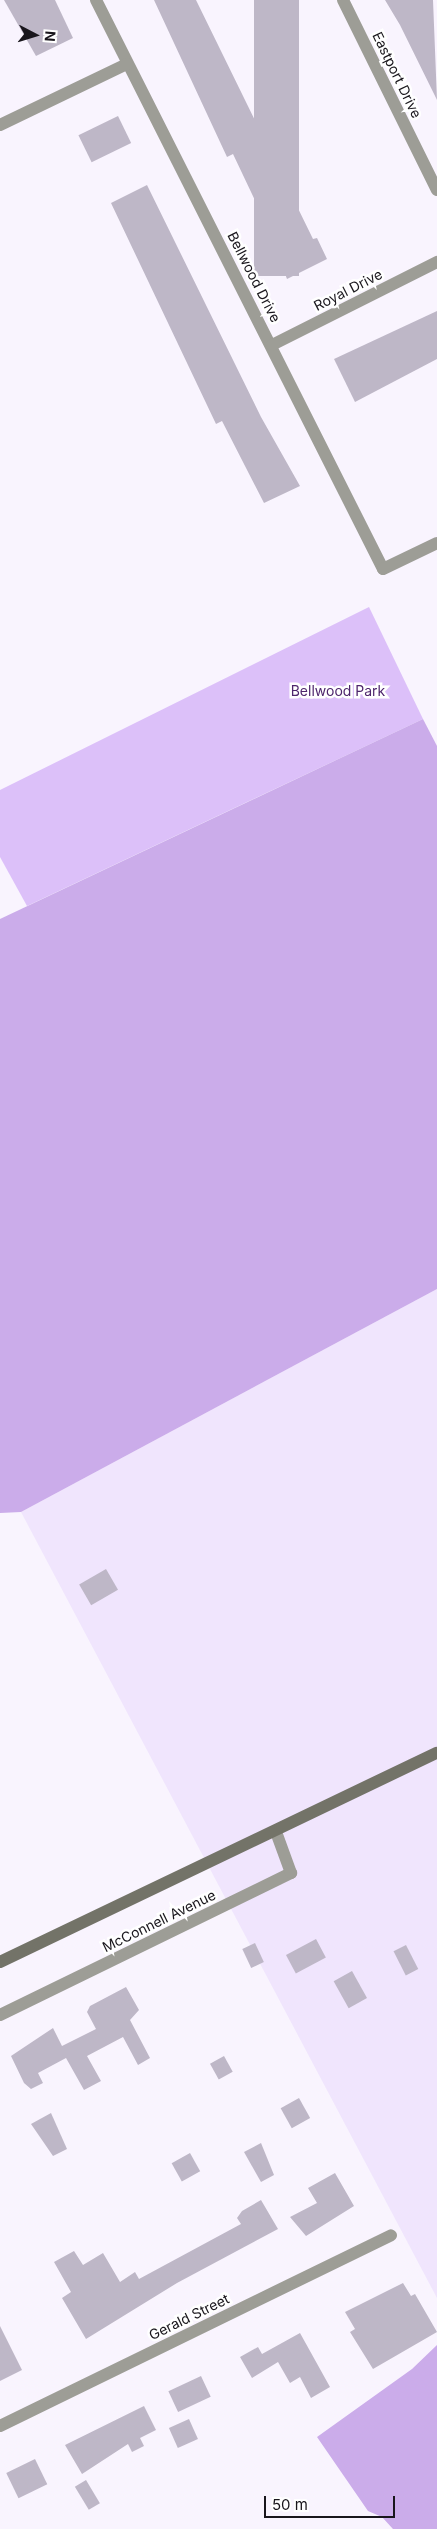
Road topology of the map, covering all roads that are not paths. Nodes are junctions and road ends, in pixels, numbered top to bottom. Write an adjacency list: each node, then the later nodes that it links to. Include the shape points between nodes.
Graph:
1 (96, 0): 3 (street, Bellwood Drive)
2 (343, 0): 5 (street, Eastport Drive)
3 (127, 64): 4 (street); 7 (street, Bellwood Drive)
4 (0, 125)
5 (437, 190)
6 (437, 262): 7 (street, Royal Drive)
7 (272, 345): 8 (street, Bellwood Drive, via 383,569)
8 (437, 543)
9 (437, 1753): 10 (main road)
10 (276, 1832): 11 (main road); 12 (street, McConnell Avenue, via 291,1873)
11 (0, 1962)
12 (0, 2014)
13 (391, 2235): 14 (street, Gerald Street)
14 (0, 2426)

